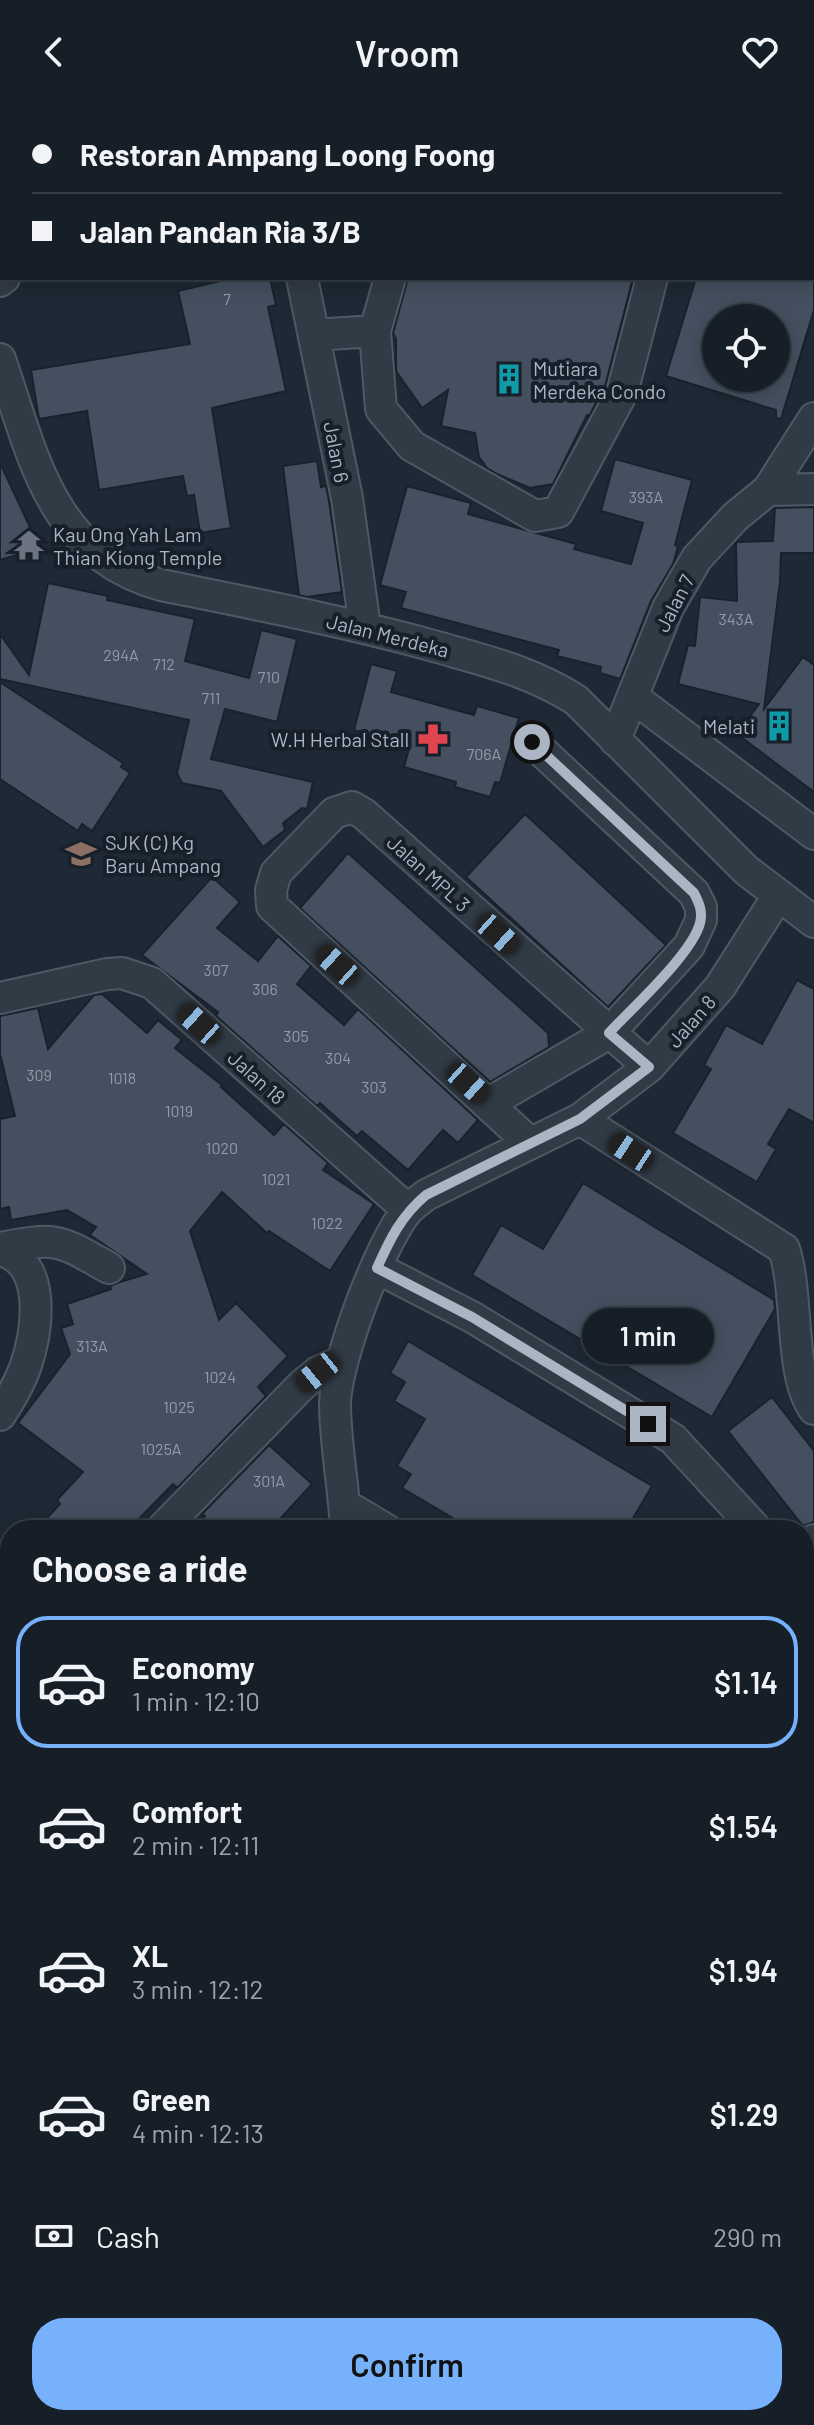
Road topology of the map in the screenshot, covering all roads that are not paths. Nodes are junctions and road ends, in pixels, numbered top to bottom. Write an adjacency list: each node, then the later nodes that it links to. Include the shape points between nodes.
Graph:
1 (302, 280): 5 (street, Jalan 6)
2 (389, 280): 4 (street)
3 (651, 280): 4 (street, via 622,393 558,512 535,516 412,446 381,409)
4 (375, 331): 5 (street)
5 (314, 335): 10 (street, Jalan 6, via 347,498)
6 (0, 359): 10 (street, Jalan Merdeka, via 53,503 93,551 135,578)
7 (814, 418): 9 (street, Jalan 7)
8 (814, 489): 9 (street)
9 (768, 490): 11 (street, Jalan 7, via 697,558 668,608)
10 (365, 627): 12 (street, Jalan Merdeka, via 525,672 576,700)
11 (633, 697): 12 (street, Jalan 7); 14 (street)
12 (615, 740): 15 (street, Jalan Merdeka)
13 (532, 742): 18 (street, via 694,893 701,907 689,946)
14 (814, 834)
15 (778, 896): 16 (street, Jalan Merdeka); 19 (street, Jalan 8, via 720,987)
16 (814, 922)
17 (0, 998): 23 (street, Jalan 18, via 107,974 152,983)
18 (609, 1033): 19 (street, Jalan MPL 3); 20 (street); 20 (street, Jalan MPL 3, via 364,814 352,807 334,813 276,873 272,906)
19 (649, 1067): 21 (street, Jalan 8)
20 (489, 1103): 22 (street)
21 (580, 1119): 22 (street, Jalan 8); 28 (street, via 784,1249 791,1269 802,1379)
22 (530, 1143): 23 (street, Jalan 8, via 426,1195)
23 (408, 1210): 26 (street, Jalan 8)
24 (0, 1249): 25 (street, via 54,1240); 29 (street, via 22,1261 34,1287 34,1335 14,1393)
25 (109, 1268)
26 (377, 1268): 27 (street, Jalan 8); 32 (street, via 472,1317 673,1439)
27 (342, 1361): 30 (street, Jalan 8, via 335,1407); 31 (street, via 302,1385)
28 (814, 1409)
29 (0, 1415)
30 (345, 1518)
31 (171, 1520)
32 (748, 1520)

